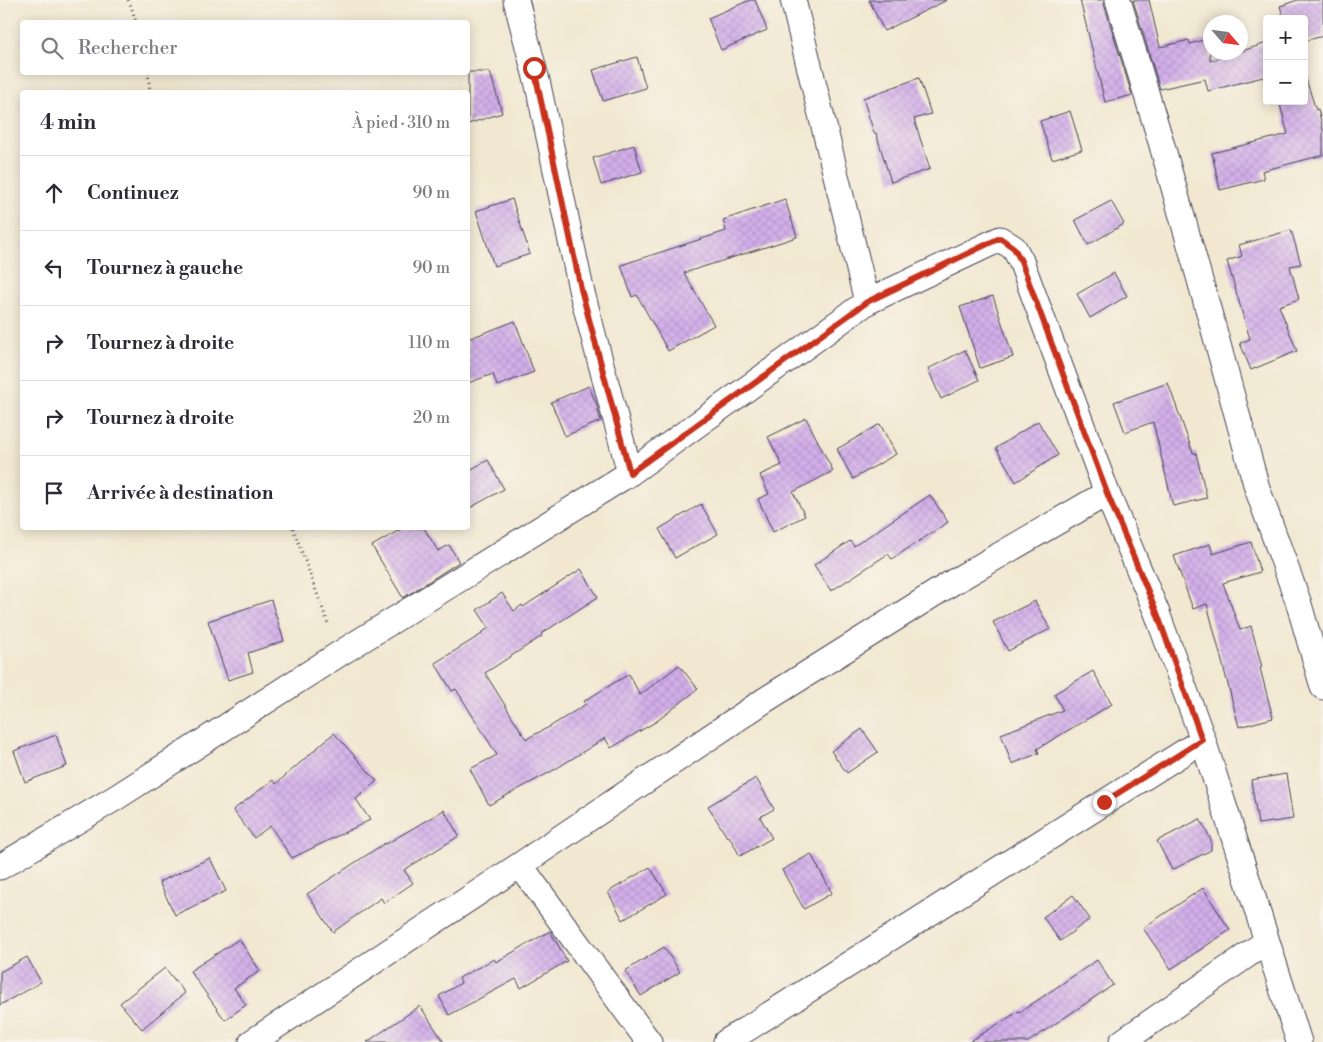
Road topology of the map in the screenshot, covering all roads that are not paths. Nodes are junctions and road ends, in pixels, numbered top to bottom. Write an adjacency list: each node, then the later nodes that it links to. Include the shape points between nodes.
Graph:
1 (516, 0): 5 (street, via 538,85 581,289)
2 (793, 0): 4 (street)
3 (1118, 0): 7 (street, via 1257,488 1298,601)
4 (867, 302): 5 (street); 6 (street, via 1000,238 1014,248)
5 (630, 473): 10 (street, via 117,797)
6 (1107, 493): 8 (street, via 1157,613); 9 (street, via 953,582 765,700)
7 (1323, 687)
8 (1202, 740): 11 (street); 14 (street)
9 (520, 865): 12 (street); 13 (street)
10 (0, 867)
11 (1266, 942): 15 (street); 16 (street)
12 (252, 1042)
13 (649, 1042)
14 (726, 1042)
15 (1122, 1042)
16 (1299, 1042)

